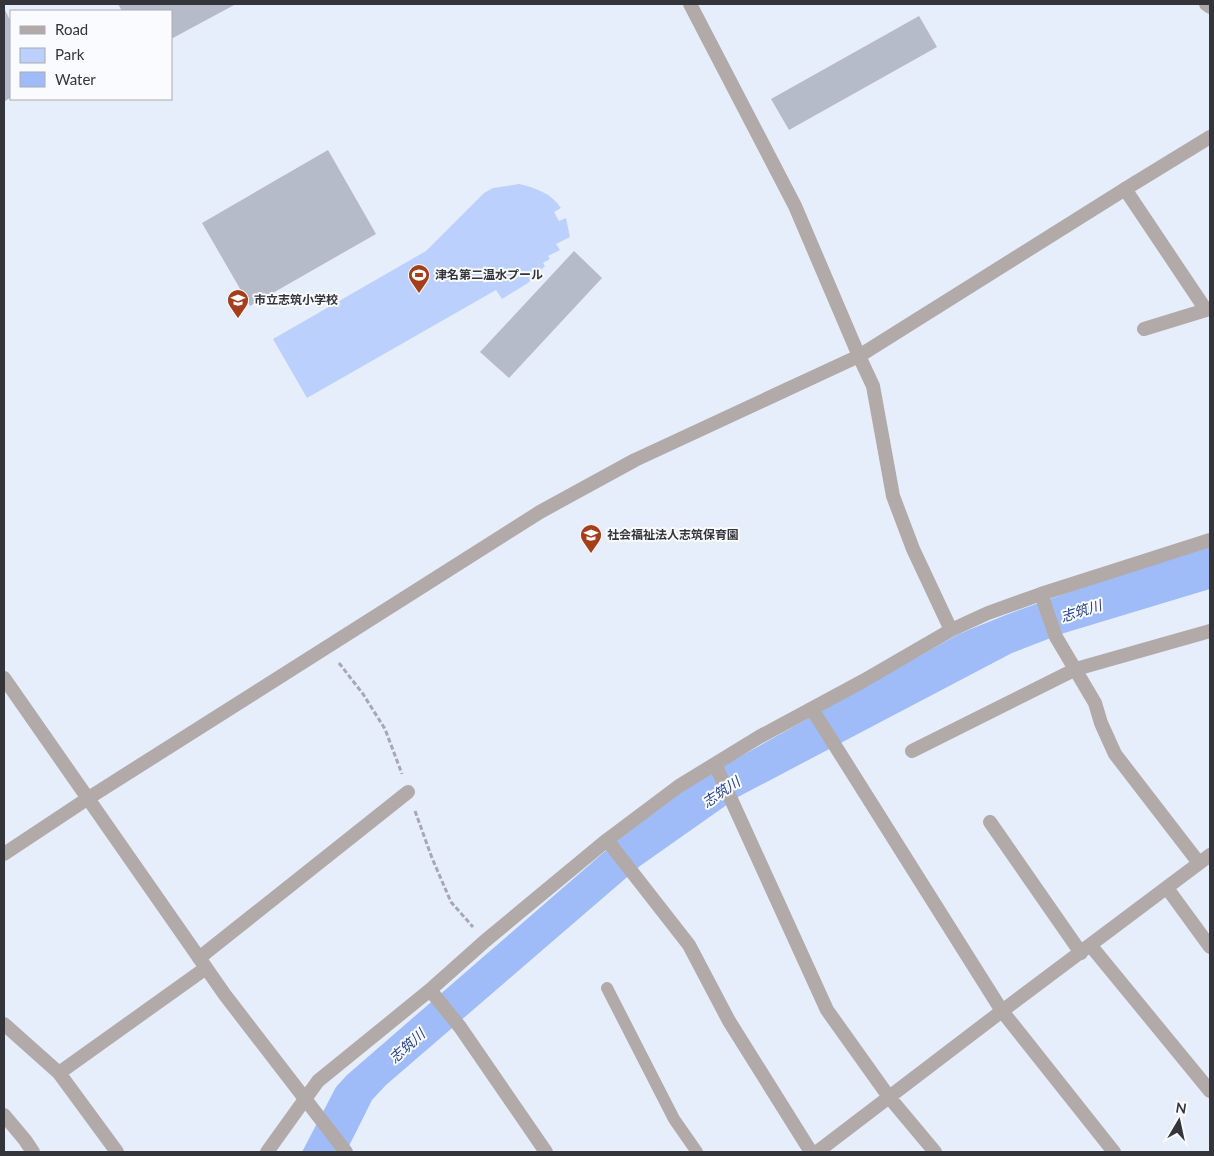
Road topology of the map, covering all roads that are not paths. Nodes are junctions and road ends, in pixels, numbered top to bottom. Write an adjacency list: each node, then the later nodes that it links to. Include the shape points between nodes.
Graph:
1 (690, 4): 7 (street, via 796,206)
2 (1206, 4): 3 (street)
3 (1210, 7)
4 (1210, 137): 5 (street)
5 (1125, 189): 6 (street, via 1206,310); 7 (street)
6 (1144, 329)
7 (859, 356): 10 (street, via 873,386 893,496 913,550); 18 (street, via 635,460 540,512)
8 (1210, 540): 9 (street)
9 (1041, 594): 10 (street); 12 (street, via 1056,637)
10 (951, 630): 14 (street)
11 (1210, 631): 12 (street)
12 (1076, 669): 15 (street); 22 (street, via 1095,703 1115,754)
13 (4, 678): 18 (street)
14 (812, 709): 16 (street); 29 (street)
15 (912, 750)
16 (715, 764): 20 (street); 33 (street, via 828,1010)
17 (408, 792): 26 (street)
18 (87, 799): 21 (street); 26 (street)
19 (990, 822): 25 (street)
20 (606, 840): 28 (street); 42 (street, via 688,945 729,1021)
21 (4, 854)
22 (1205, 859): 23 (street)
23 (1167, 888): 24 (street); 25 (street)
24 (1210, 947)
25 (1086, 949): 29 (street); 32 (street)
26 (202, 963): 31 (street); 34 (street)
27 (607, 988): 41 (lane, via 674,1119)
28 (430, 990): 34 (street, via 318,1081); 40 (street)
29 (1002, 1010): 33 (street); 45 (street)
30 (4, 1024): 31 (street)
31 (58, 1073): 37 (street)
32 (1210, 1091)
33 (889, 1097): 43 (street); 44 (street)
34 (305, 1099): 38 (street); 39 (street)
35 (4, 1115): 36 (street)
36 (32, 1152)
37 (117, 1152)
38 (266, 1152)
39 (346, 1152)
40 (546, 1152)
41 (697, 1152)
42 (811, 1152)
43 (817, 1152)
44 (935, 1152)
45 (1114, 1152)

